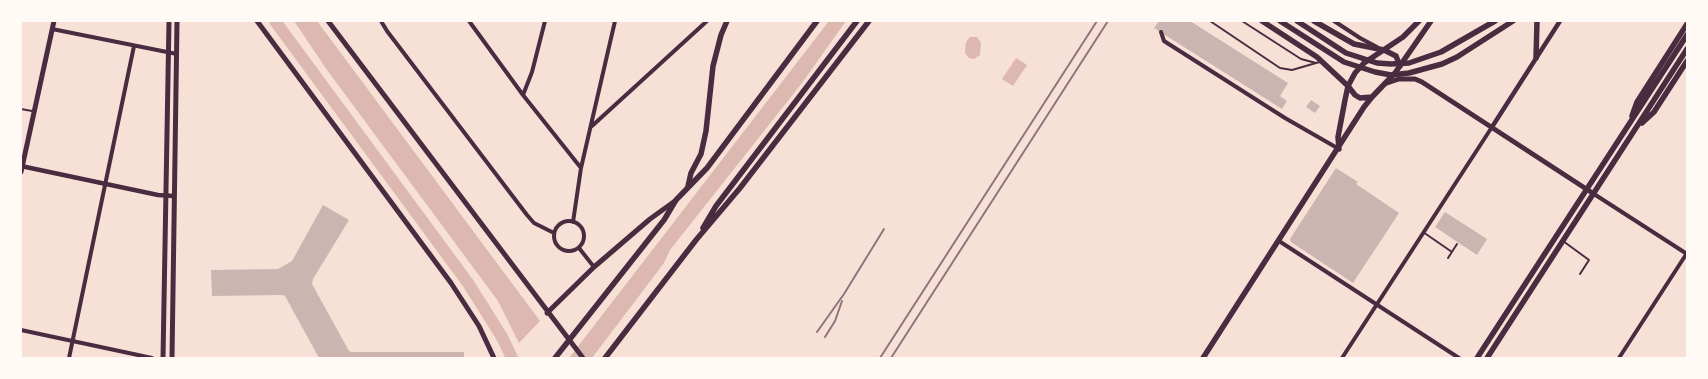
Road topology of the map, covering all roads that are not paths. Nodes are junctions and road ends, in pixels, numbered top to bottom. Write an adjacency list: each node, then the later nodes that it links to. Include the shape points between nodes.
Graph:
1 (54, 21): 29 (main road)
2 (169, 21): 35 (main road)
3 (177, 21): 36 (main road)
4 (257, 21): 84 (main road, via 451,283 479,326)
5 (381, 21): 64 (street, via 527,215)
6 (469, 21): 43 (street)
7 (545, 21): 43 (street)
8 (615, 21): 49 (street)
9 (707, 21): 49 (street)
10 (727, 21): 56 (main road, via 714,66 701,154)
11 (817, 21): 56 (main road, via 707,168)
12 (857, 21): 65 (main road, via 716,206)
13 (869, 21): 65 (main road)
14 (1210, 21): 39 (lane, via 1280,68 1292,70)
15 (1242, 21): 39 (lane, via 1301,60)
16 (1262, 21): 39 (main road)
17 (1280, 21): 24 (main road, via 1344,62 1391,74 1442,64)
18 (1297, 21): 23 (main road, via 1346,53 1377,63 1392,64 1441,52)
19 (1314, 21): 34 (main road, via 1354,44)
20 (1334, 21): 34 (street)
21 (1419, 21): 34 (main road)
22 (1431, 21): 40 (main road)
23 (1495, 21)
24 (1513, 21)
25 (1537, 21): 37 (main road)
26 (1560, 21): 37 (street)
27 (331, 22): 76 (main road)
28 (1687, 24): 47 (main road, via 1637,102)
29 (52, 29): 32 (street); 46 (main road)
30 (1161, 32): 51 (street, via 1164,41)
31 (1687, 35): 47 (main road)
32 (134, 46): 35 (street); 55 (street)
33 (1687, 49): 48 (main road)
34 (1384, 50): 40 (main road, via 1396,56); 42 (main road, via 1358,68)
35 (169, 53): 36 (street); 59 (main road)
36 (177, 54): 60 (main road)
37 (1536, 58): 50 (street)
38 (1687, 61): 48 (main road, via 1653,114)
39 (1320, 62): 42 (main road)
40 (1400, 66): 41 (main road)
41 (1386, 83): 44 (main road); 50 (main road, via 1399,79 1418,80)
42 (1348, 86): 44 (main road, via 1355,96); 51 (main road, via 1340,123)
43 (523, 95): 53 (street)
44 (1372, 97): 51 (main road)
45 (21, 109): 46 (lane)
46 (35, 112): 52 (main road)
47 (1631, 121): 57 (main road)
48 (1638, 126): 58 (main road)
49 (591, 127): 53 (street)
50 (1492, 127): 57 (main road); 63 (street)
51 (1339, 149): 66 (main road)
52 (22, 166): 54 (main road); 55 (street)
53 (581, 168): 62 (street)
54 (21, 172)
55 (106, 184): 59 (street); 79 (street)
56 (688, 187): 61 (main road)
57 (1587, 189): 58 (main road); 91 (main road)
58 (1594, 194): 67 (main road); 71 (street)
59 (166, 196): 60 (street); 82 (main road)
60 (174, 196): 83 (main road)
61 (676, 200): 73 (main road); 78 (main road, via 664,220)
62 (573, 222): 64 (street, via 564,222); 69 (street, via 581,227 584,235)
63 (1424, 232): 70 (lane); 75 (street)
64 (554, 233): 69 (street, via 557,245 563,250)
65 (696, 240): 87 (main road)
66 (1279, 242): 75 (street); 88 (main road)
67 (1563, 242): 74 (lane, via 1589,260); 92 (main road)
68 (1457, 244): 70 (lane)
69 (579, 248): 73 (street)
70 (1452, 252): 72 (lane)
71 (1687, 254): 93 (street)
72 (1448, 258)
73 (594, 267): 76 (main road)
74 (1580, 274)
75 (1376, 305): 89 (street); 90 (street)
76 (547, 313): 78 (main road)
77 (21, 330): 79 (street)
78 (569, 340): 85 (main road); 86 (main road)
79 (72, 341): 80 (street); 81 (street)
80 (69, 358)
81 (152, 358)
82 (163, 358)
83 (172, 358)
84 (494, 358)
85 (555, 358)
86 (583, 358)
87 (605, 358)
88 (1204, 358)
89 (1342, 358)
90 (1459, 358)
91 (1477, 358)
92 (1487, 358)
93 (1619, 358)

